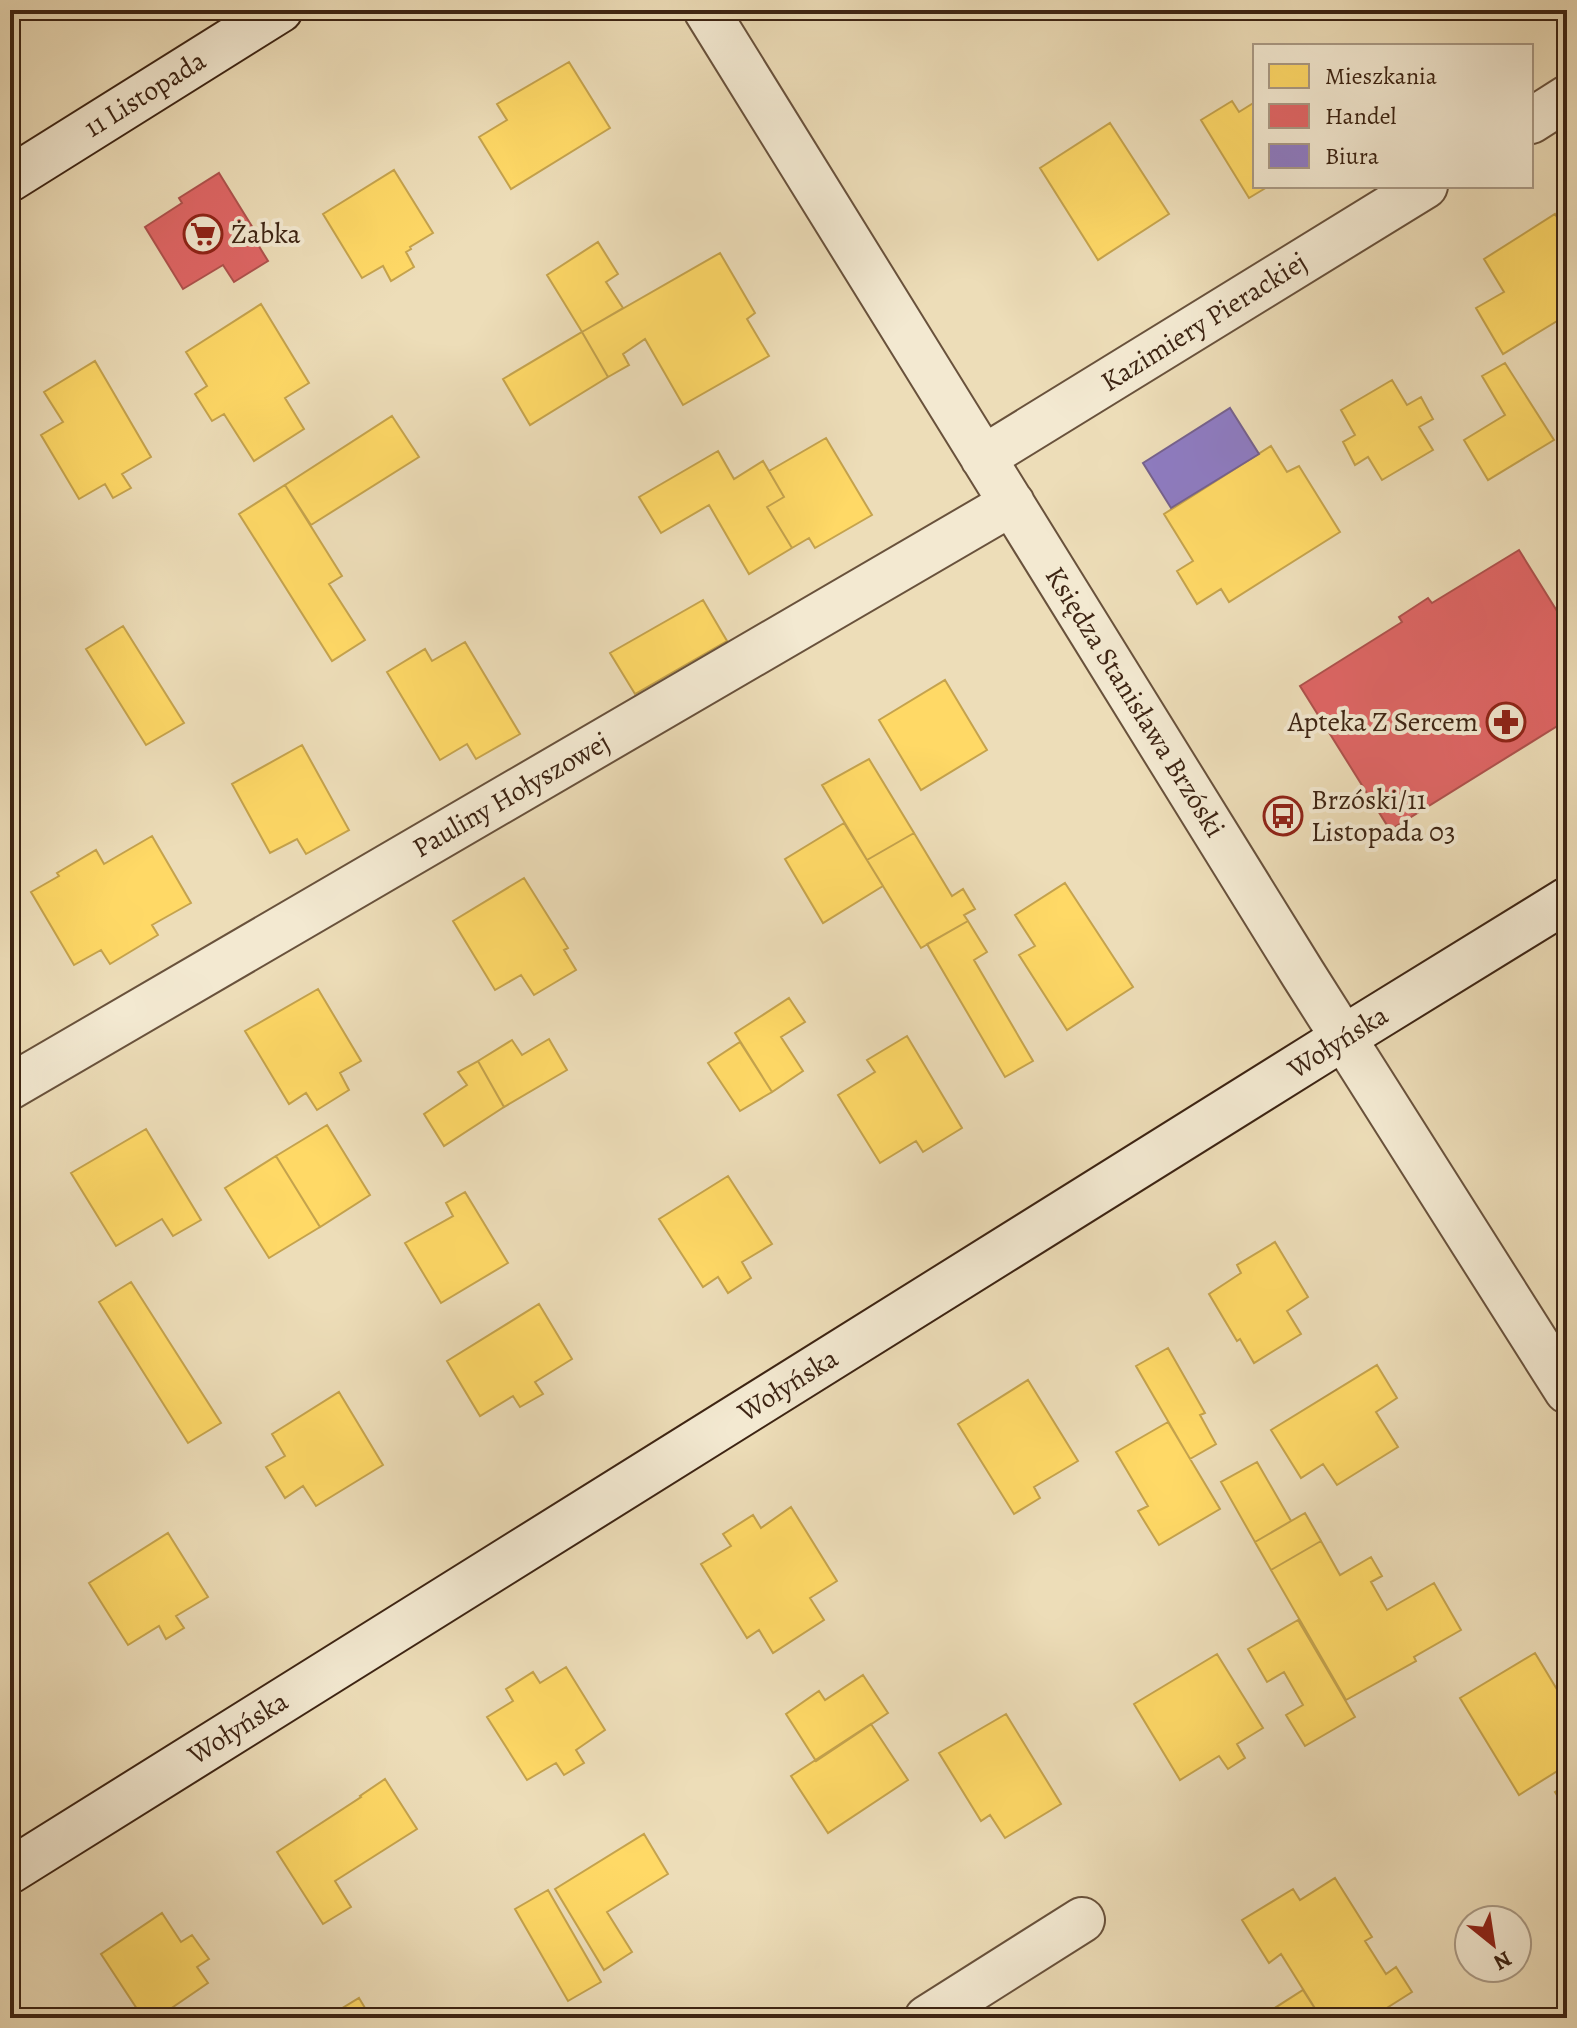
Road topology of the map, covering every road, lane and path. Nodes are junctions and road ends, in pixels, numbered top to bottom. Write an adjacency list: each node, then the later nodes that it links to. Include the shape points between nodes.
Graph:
1 (280, 10): 5 (street, 11 Listopada)
2 (706, 10): 7 (street, Księdza Stanisława Brzóski)
3 (1567, 98): 4 (street)
4 (1533, 120)
5 (10, 179)
6 (1422, 188): 7 (street, Kazimiery Pierackiej)
7 (983, 458): 8 (street, Księdza Stanisława Brzóski)
8 (1012, 503): 10 (street, Księdza Stanisława Brzóski); 11 (street, Pauliny Hołyszowej)
9 (1567, 900): 10 (street, Wołyńska)
10 (1343, 1038): 12 (street, Księdza Stanisława Brzóski); 13 (street, Wołyńska)
11 (10, 1087)
12 (1567, 1391)
13 (10, 1871)
14 (1082, 1920): 15 (street)
15 (927, 2018)

